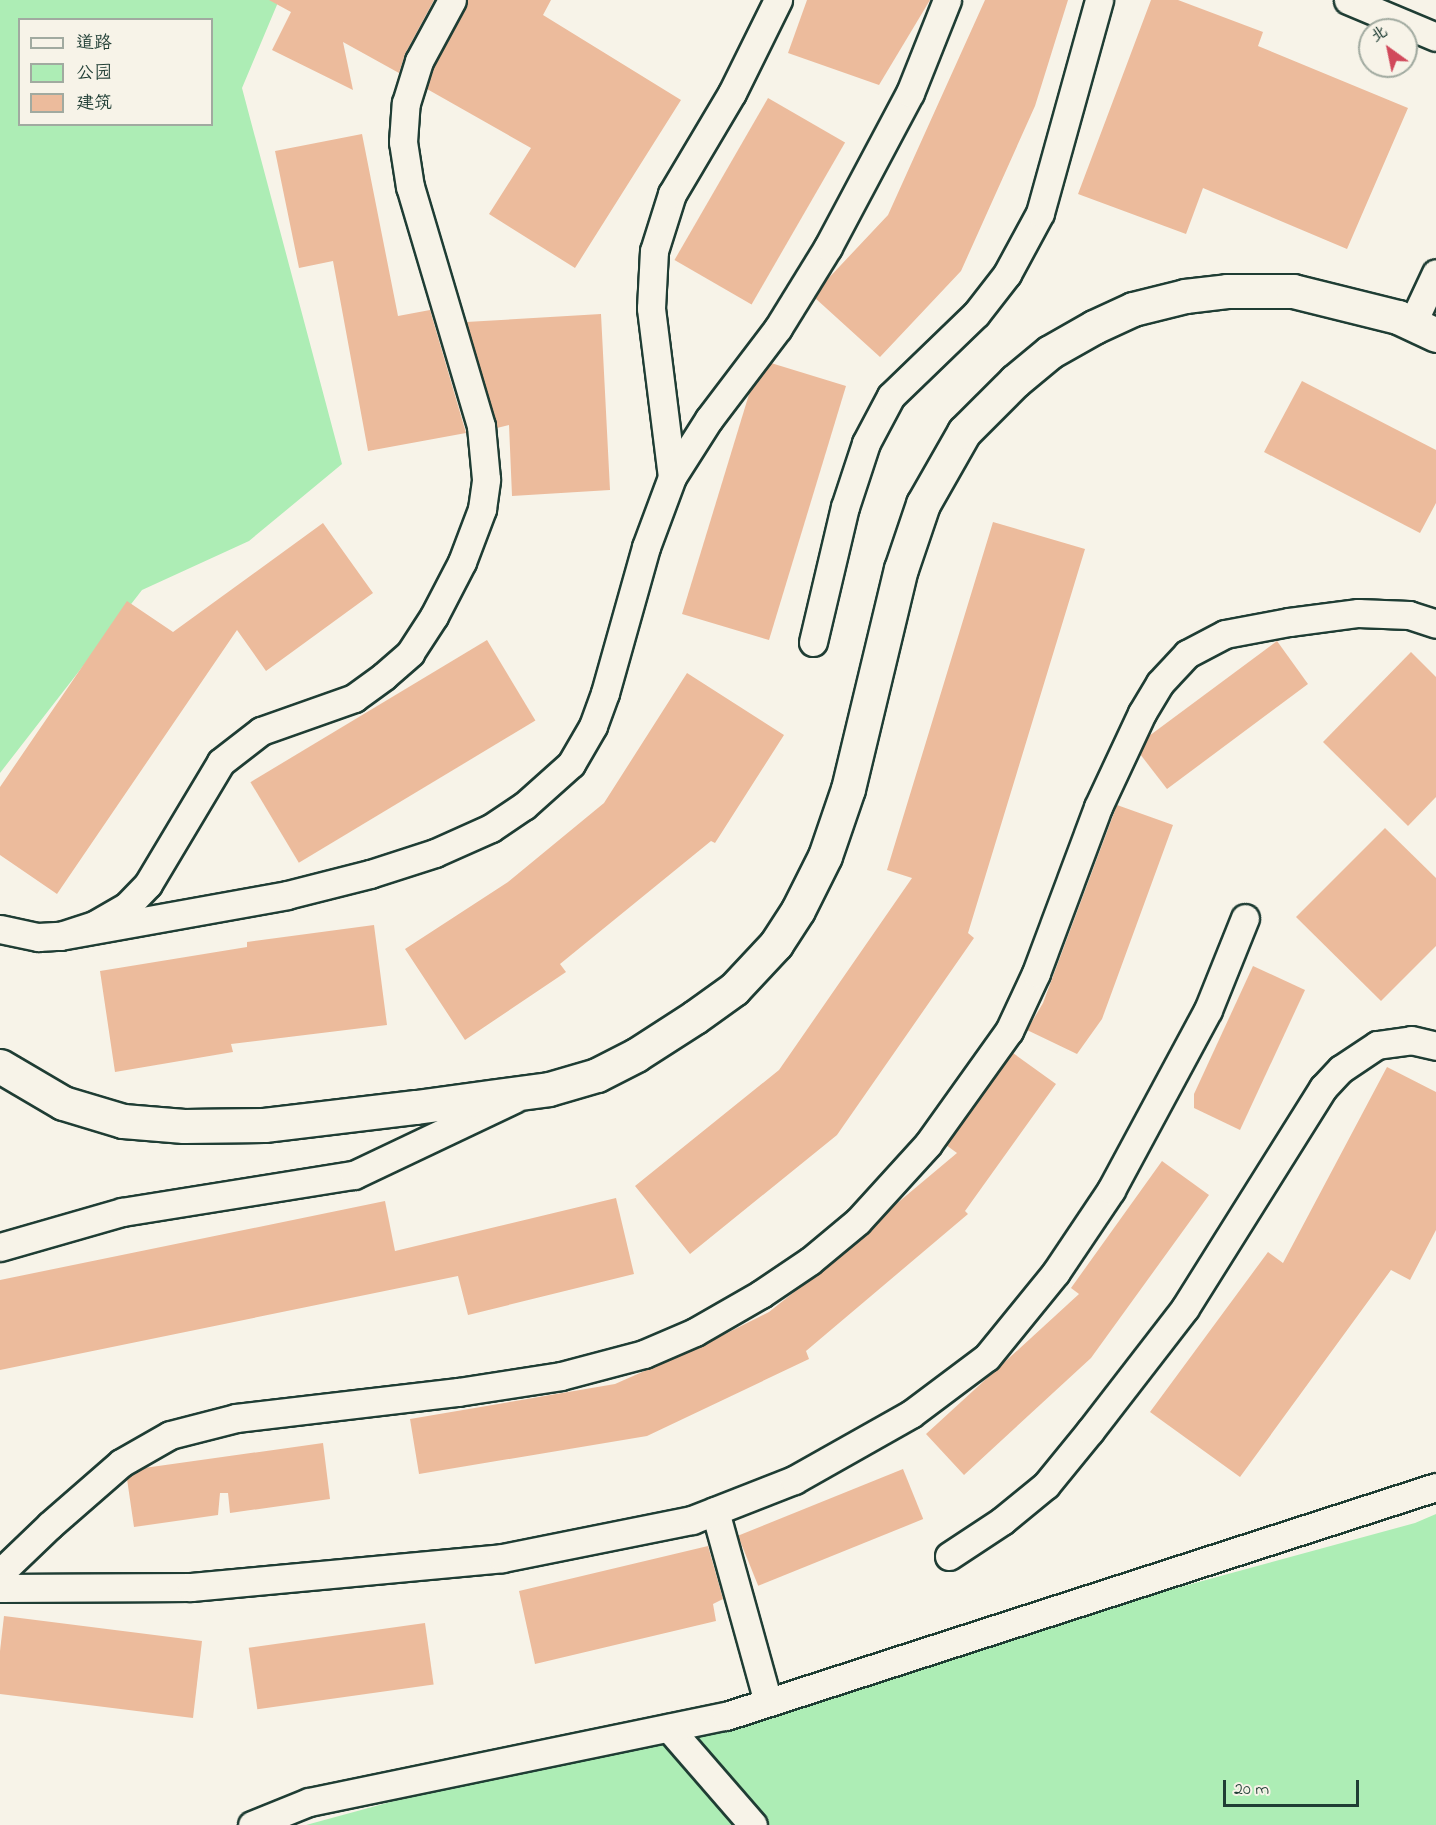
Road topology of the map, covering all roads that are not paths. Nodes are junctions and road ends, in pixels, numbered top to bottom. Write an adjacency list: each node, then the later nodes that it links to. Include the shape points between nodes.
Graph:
1 (452, 0): 14 (lane, via 419,61 406,103 403,142 410,187 481,426 486,479 482,509 462,562 410,653 354,698 261,731 238,746 221,762 148,884 127,906 96,924)
2 (778, 0): 9 (lane, via 732,93 672,194 654,250 651,308)
3 (947, 0): 9 (lane, via 910,93 828,247 778,328 709,418)
4 (1099, 0): 11 (lane, via 1040,213 1007,274 976,314 891,396 866,443 844,507)
5 (1348, 0): 6 (lane)
6 (1436, 37)
7 (1436, 273): 8 (lane)
8 (1424, 330): 17 (street, via 1398,317 1293,291 1227,291 1185,296 1132,309 1094,327 1050,352 1015,381 964,432 923,504 901,569 848,789 825,856 776,944 734,989 636,1055 597,1075)
9 (672, 477): 14 (lane, via 646,547 593,726 571,765 524,806 491,828 370,874 287,895)
10 (1436, 624): 22 (lane, via 1409,615 1347,614 1225,634 1187,654 1160,683 1142,712 1098,807 1036,973 1009,1031 928,1144 858,1221 810,1261 761,1294 695,1332 644,1354 561,1376 236,1418 170,1435 121,1463)
11 (813, 642)
12 (1245, 918): 20 (lane, via 1208,1010 1111,1190 1056,1272 987,1357 911,1414 794,1480)
13 (0, 929): 14 (lane, via 38,937)
14 (60, 936)
15 (1436, 1046): 21 (lane, via 1411,1040 1377,1044 1341,1069 1323,1088 1185,1308 1090,1431 1046,1485 1002,1521)
16 (0, 1066): 17 (street, via 63,1103 123,1121 184,1126 264,1125)
17 (530, 1091): 18 (lane, via 354,1175 122,1212)
18 (0, 1247)
19 (1436, 1487): 24 (lane)
20 (715, 1511): 23 (lane, via 692,1520 502,1558 191,1587); 24 (lane)
21 (949, 1556)
22 (0, 1573)
23 (0, 1588)
24 (768, 1702): 25 (lane)
25 (669, 1728): 26 (lane, via 309,1803); 27 (lane)
26 (252, 1825)
27 (753, 1825)

